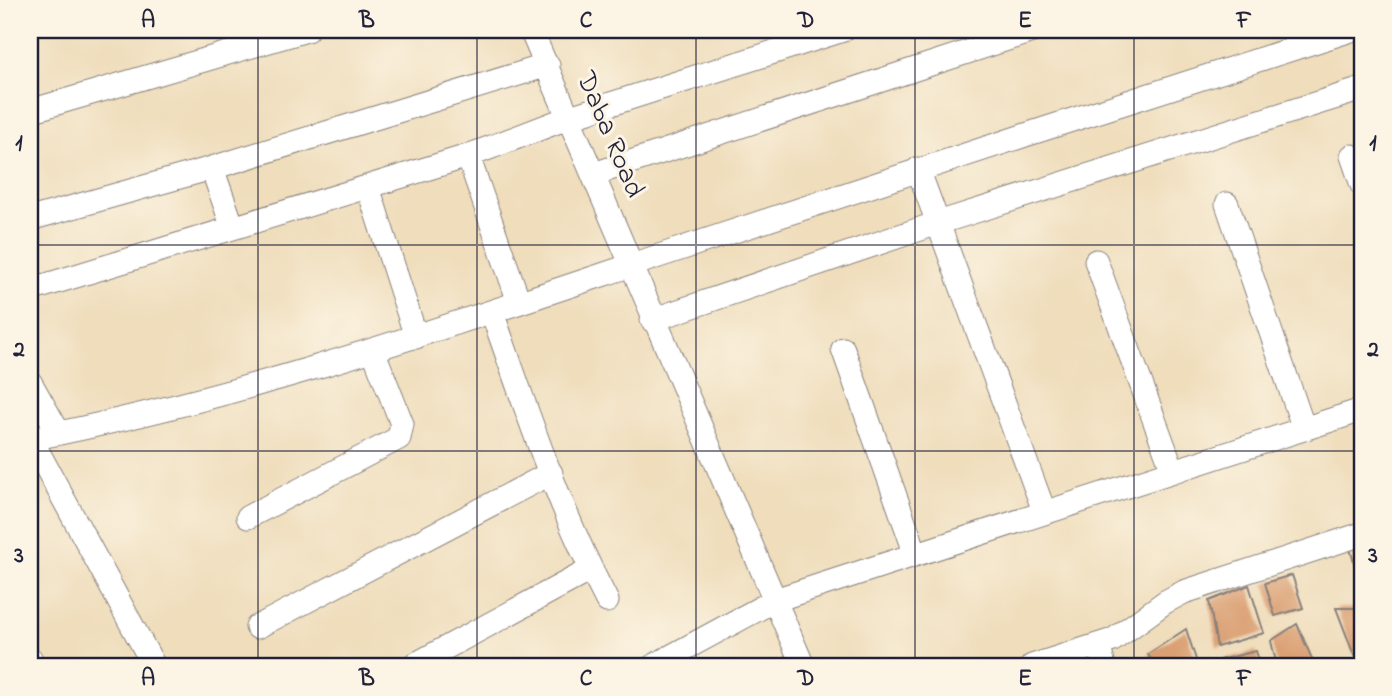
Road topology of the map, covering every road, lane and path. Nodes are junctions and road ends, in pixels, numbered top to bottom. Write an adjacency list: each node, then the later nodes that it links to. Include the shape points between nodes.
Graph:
1 (307, 30): 8 (street)
2 (531, 30): 6 (street, Daba Road)
3 (843, 30): 9 (street)
4 (1035, 30): 14 (street)
5 (1351, 30): 13 (street)
6 (548, 65): 9 (street, Daba Road); 12 (street)
7 (1362, 89): 19 (street)
8 (30, 111)
9 (570, 117): 10 (street); 14 (street, Daba Road)
10 (468, 156): 16 (street); 24 (street)
11 (1352, 156): 15 (street)
12 (212, 168): 18 (street); 20 (street)
13 (918, 169): 19 (street); 22 (street)
14 (594, 174): 22 (street, Daba Road)
15 (1362, 186)
16 (368, 187): 20 (street); 27 (street)
17 (1227, 204): 32 (street)
18 (30, 219)
19 (938, 223): 26 (street); 37 (street)
20 (233, 228): 23 (street)
21 (1096, 261): 35 (street)
22 (630, 265): 24 (street); 26 (street, Daba Road)
23 (30, 290)
24 (519, 302): 25 (street)
25 (492, 312): 27 (street); 36 (street)
26 (652, 320): 42 (street, Daba Road)
27 (415, 337): 29 (street)
28 (843, 349): 40 (street)
29 (373, 350): 33 (street, via 226,394); 38 (street, via 402,424 399,438)
30 (30, 382): 33 (street)
31 (1362, 410): 32 (street)
32 (1304, 429): 35 (street)
33 (59, 433): 34 (street)
34 (31, 439): 49 (street)
35 (1173, 471): 37 (street)
36 (551, 473): 41 (street); 44 (street)
37 (1044, 512): 40 (street)
38 (248, 517)
39 (1362, 534): 45 (street, via 1184,592 1165,602)
40 (915, 552): 42 (street)
41 (590, 570): 43 (street); 50 (street)
42 (775, 600): 47 (street, Daba Road); 51 (street)
43 (607, 601)
44 (257, 627)
45 (1101, 656): 52 (street)
46 (30, 658): 48 (street)
47 (799, 665)
48 (34, 666)
49 (155, 666)
50 (412, 666)
51 (653, 666)
52 (1032, 666)

